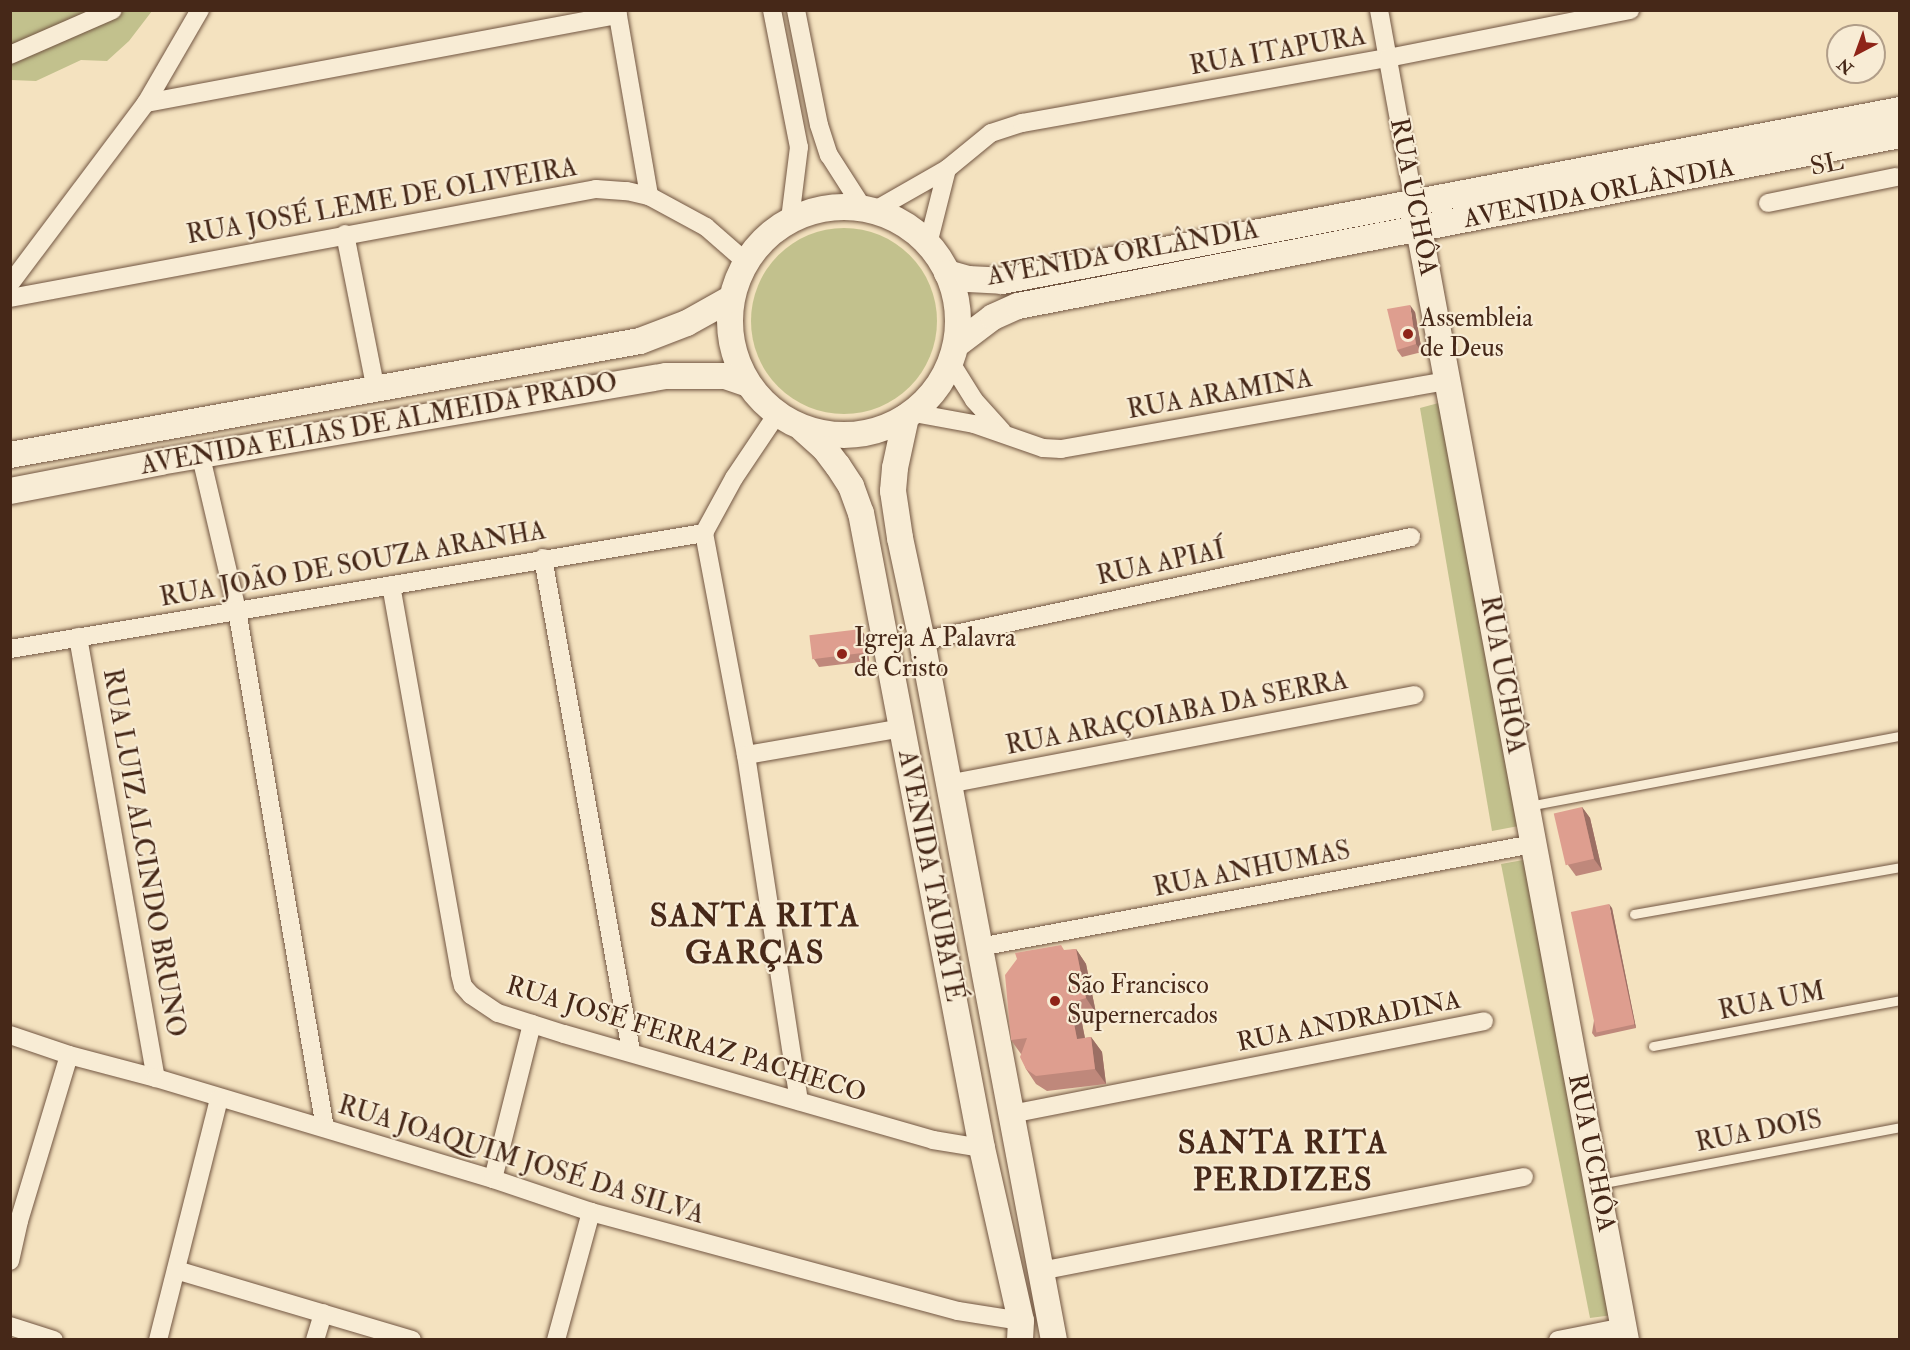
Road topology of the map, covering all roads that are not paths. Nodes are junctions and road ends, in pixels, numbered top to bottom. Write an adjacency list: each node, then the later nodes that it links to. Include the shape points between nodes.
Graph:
1 (113, 10): 8 (street)
2 (200, 10): 10 (street)
3 (772, 10): 19 (street, via 799,147)
4 (796, 10): 18 (street, via 829,155)
5 (1379, 10): 9 (street, RUA UCHÔA)
6 (1630, 10): 9 (street, RUA ITAPURA)
7 (617, 13): 10 (street); 15 (street)
8 (10, 55)
9 (1388, 58): 13 (street, RUA ITAPURA, via 1022,123 991,133); 16 (street, RUA UCHÔA)
10 (146, 103): 25 (street)
11 (1899, 110): 16 (street, AVENIDA ORLÂNDIA)
12 (1899, 135): 20 (street, AVENIDA ORLÂNDIA)
13 (947, 169): 18 (street, RUA ITAPURA); 22 (street)
14 (1896, 177): 17 (street, SL)
15 (649, 196): 21 (street, RUA JOSÉ LEME DE OLIVEIRA, via 627,191 575,191); 23 (street, RUA JOSÉ LEME DE OLIVEIRA, via 706,227)
16 (1414, 202): 20 (street, RUA UCHÔA); 24 (street, AVENIDA ORLÂNDIA, via 1002,280 968,279)
17 (1768, 202)
18 (870, 208): 19 (street, via 835,207); 22 (street, via 902,223)
19 (790, 219): 23 (street, via 763,239)
20 (1419, 229): 28 (street, AVENIDA ORLÂNDIA, via 1018,306 993,317); 29 (street, RUA UCHÔA)
21 (345, 234): 26 (street, RUA JOSÉ LEME DE OLIVEIRA); 31 (street)
22 (928, 244): 24 (street)
23 (745, 261): 27 (street)
24 (947, 273): 28 (street, via 958,307)
25 (10, 284)
26 (10, 298)
27 (732, 298): 30 (street, via 731,346); 31 (street, AVENIDA ELIAS DE ALMEIDA PRADO, via 687,323 640,341)
28 (953, 354): 33 (street, via 937,388); 35 (street, RUA ARAMINA, via 974,400)
29 (1448, 381): 35 (street, RUA ARAMINA, via 1061,449 1043,448); 52 (street, RUA UCHÔA)
30 (748, 384): 32 (street); 37 (street, AVENIDA ELIAS DE ALMEIDA PRADO, via 725,376 666,376)
31 (376, 390): 36 (street, AVENIDA ELIAS DE ALMEIDA PRADO)
32 (777, 414): 34 (street); 39 (street, via 734,478)
33 (910, 415): 34 (street, via 869,433 836,436); 35 (street, RUA ARAMINA, via 974,423); 45 (street, AVENIDA TAUBATÉ, via 895,468 893,491)
34 (803, 429): 48 (street, AVENIDA TAUBATÉ, via 838,466 861,513)
35 (1003, 433)
36 (10, 455)
37 (201, 457): 38 (street, AVENIDA ELIAS DE ALMEIDA PRADO); 43 (street)
38 (10, 491)
39 (704, 533): 41 (street, RUA JOÃO DE SOUZA ARANHA); 50 (street)
40 (1411, 537): 45 (street, RUA APIAÍ)
41 (543, 558): 42 (street, RUA JOÃO DE SOUZA ARANHA); 64 (street)
42 (391, 585): 43 (street, RUA JOÃO DE SOUZA ARANHA); 61 (street, RUA JOSÉ FERRAZ PACHECO, via 463,986 478,1002)
43 (237, 610): 44 (street, RUA JOÃO DE SOUZA ARANHA); 71 (street)
44 (78, 637): 46 (street, RUA JOÃO DE SOUZA ARANHA); 66 (street, RUA LUIZ ALCINDO BRUNO)
45 (922, 641): 51 (street, AVENIDA TAUBATÉ)
46 (10, 649)
47 (1415, 695): 51 (street, RUA ARAÇOIABA DA SERRA)
48 (902, 728): 50 (street); 56 (street, AVENIDA TAUBATÉ)
49 (1899, 736): 52 (lane)
50 (747, 756): 68 (street)
51 (948, 784): 54 (street, AVENIDA TAUBATÉ)
52 (1526, 806): 53 (street, RUA UCHÔA)
53 (1533, 844): 58 (street, RUA ANHUMAS); 75 (street, RUA UCHÔA)
54 (963, 863): 56 (street); 58 (street, AVENIDA TAUBATÉ)
55 (1899, 867): 57 (lane)
56 (928, 868): 72 (street, AVENIDA TAUBATÉ)
57 (1634, 914)
58 (979, 947): 69 (street, AVENIDA TAUBATÉ)
59 (1899, 1000): 63 (lane, RUA UM)
60 (1484, 1021): 69 (street, RUA ANDRADINA)
61 (532, 1024): 64 (street, RUA JOSÉ FERRAZ PACHECO); 74 (street)
62 (10, 1035): 65 (street, RUA JOAQUIM JOSÉ DA SILVA)
63 (1653, 1046)
64 (631, 1051): 68 (street, RUA JOSÉ FERRAZ PACHECO)
65 (69, 1055): 66 (street, RUA JOAQUIM JOSÉ DA SILVA); 77 (street)
66 (156, 1078): 67 (street, RUA JOAQUIM JOSÉ DA SILVA)
67 (219, 1099): 71 (street, RUA JOAQUIM JOSÉ DA SILVA); 79 (street)
68 (799, 1101): 72 (street, RUA JOSÉ FERRAZ PACHECO, via 933,1140)
69 (1011, 1114): 80 (street, AVENIDA TAUBATÉ)
70 (1899, 1127): 75 (lane, RUA DOIS)
71 (325, 1128): 74 (street, RUA JOAQUIM JOSÉ DA SILVA)
72 (982, 1148): 84 (street, AVENIDA TAUBATÉ)
73 (1524, 1177): 80 (street)
74 (493, 1179): 76 (street, RUA JOAQUIM JOSÉ DA SILVA)
75 (1597, 1184): 85 (street, RUA UCHÔA)
76 (591, 1212): 84 (street, RUA JOAQUIM JOSÉ DA SILVA); 90 (street)
77 (15, 1220): 78 (street)
78 (10, 1262)
79 (176, 1270): 81 (street); 87 (street)
80 (1040, 1270): 82 (street, AVENIDA TAUBATÉ)
81 (323, 1313): 88 (street); 89 (street)
82 (1049, 1313): 84 (street); 91 (street, AVENIDA TAUBATÉ)
83 (10, 1326): 86 (street)
84 (1020, 1330)
85 (1625, 1334): 92 (street)
86 (54, 1340)
87 (158, 1340)
88 (315, 1340)
89 (412, 1340)
90 (556, 1340)
91 (1054, 1340)
92 (1558, 1340)

